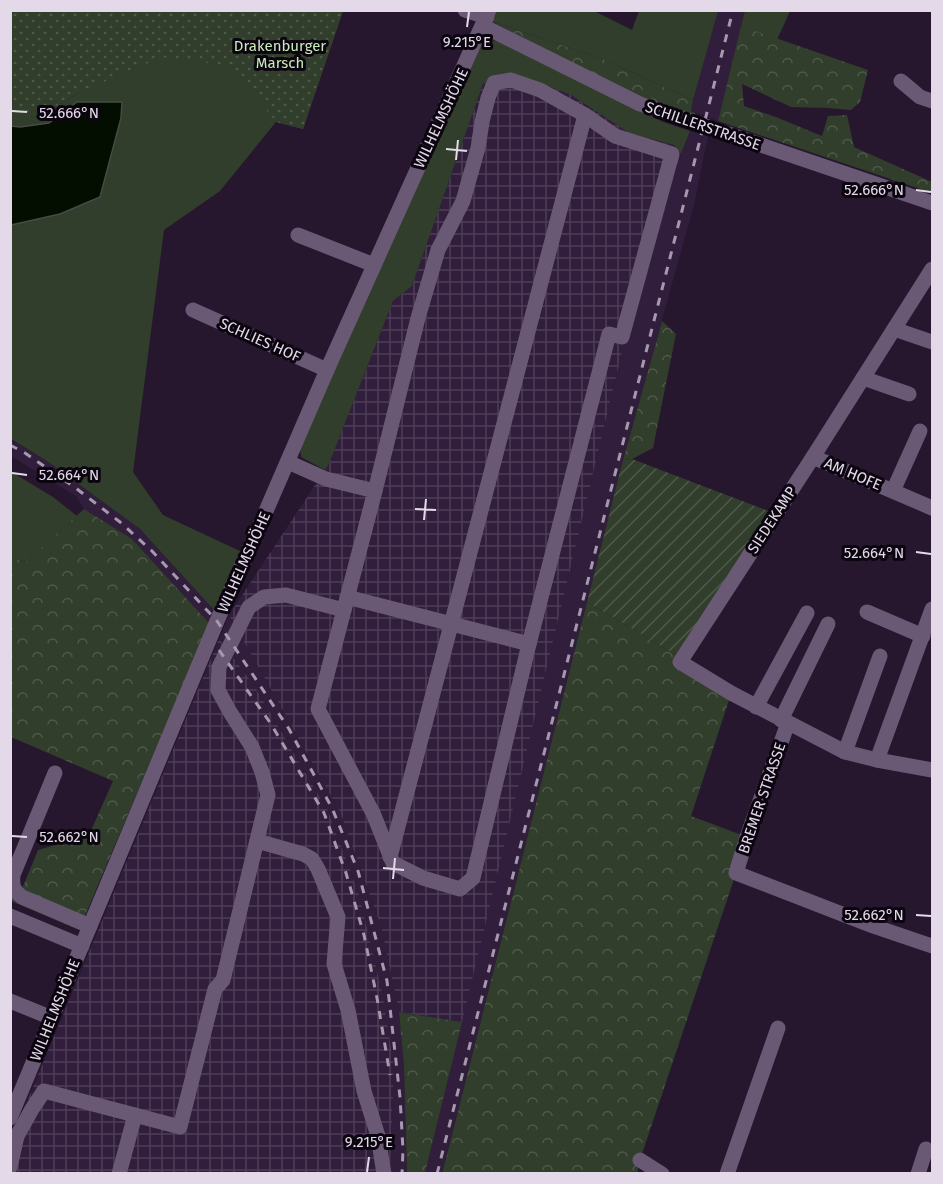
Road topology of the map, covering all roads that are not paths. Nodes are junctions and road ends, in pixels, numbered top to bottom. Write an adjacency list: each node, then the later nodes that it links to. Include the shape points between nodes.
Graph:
1 (465, 10): 2 (street, SCHILLERSTRASSE)
2 (486, 18): 6 (street, SCHILLERSTRASSE, via 640,104); 8 (street, WILHELMSHÖHE)
3 (901, 81): 4 (street, via 920,97)
4 (933, 100)
5 (585, 115): 19 (street, via 540,90 511,81 494,83 463,201 438,250 418,318); 26 (street); 29 (street, via 615,136 672,154 622,337 609,334)
6 (933, 203)
7 (298, 235): 8 (street)
8 (374, 265): 13 (street, WILHELMSHÖHE)
9 (933, 269): 11 (street, SIEDEKAMP)
10 (193, 310): 13 (street, SCHLIES HOF)
11 (894, 329): 12 (street); 14 (street, SIEDEKAMP)
12 (933, 342)
13 (327, 370): 18 (street, WILHELMSHÖHE)
14 (863, 378): 15 (street); 17 (street, SIEDEKAMP)
15 (909, 394)
16 (920, 431): 20 (street, AM HOFE)
17 (813, 457): 20 (street, AM HOFE); 31 (street, SIEDEKAMP, via 680,662)
18 (288, 462): 19 (street, via 326,479); 40 (street, WILHELMSHÖHE)
19 (375, 491): 22 (street)
20 (893, 491): 21 (street, AM HOFE)
21 (933, 508)
22 (346, 603): 26 (street); 37 (street, via 286,595 264,597 249,607 219,667 218,690 252,747 268,795); 38 (street, via 318,709 373,813)
23 (932, 609): 28 (street)
24 (867, 612): 28 (street)
25 (807, 613): 31 (street)
26 (451, 624): 29 (street); 38 (street)
27 (828, 624): 32 (street, BREMER STRASSE)
28 (923, 636): 34 (street)
29 (529, 644): 38 (street, via 473,878 460,889 423,878 393,863)
30 (879, 656): 33 (street)
31 (756, 707): 32 (street)
32 (784, 722): 33 (street); 42 (street, BREMER STRASSE, via 736,873)
33 (845, 753): 34 (street)
34 (877, 760): 35 (street)
35 (933, 770)
36 (55, 773): 40 (street, via 12,885 22,897)
37 (257, 841): 46 (street, via 223,980 215,989 180,1127); 52 (street, via 312,859 339,917 334,964)
38 (390, 857)
39 (10, 915): 41 (street)
40 (90, 926): 41 (street, WILHELMSHÖHE)
41 (82, 946): 44 (street, WILHELMSHÖHE)
42 (933, 946)
43 (10, 1001): 44 (street)
44 (52, 1018): 47 (street, WILHELMSHÖHE)
45 (778, 1028): 54 (street)
46 (135, 1115): 50 (street, via 44,1091 17,1136); 51 (street)
47 (10, 1118)
48 (926, 1149): 55 (street)
49 (640, 1160): 53 (street)
50 (10, 1167)
51 (119, 1173)
52 (384, 1173)
53 (662, 1173)
54 (727, 1173)
55 (918, 1173)

